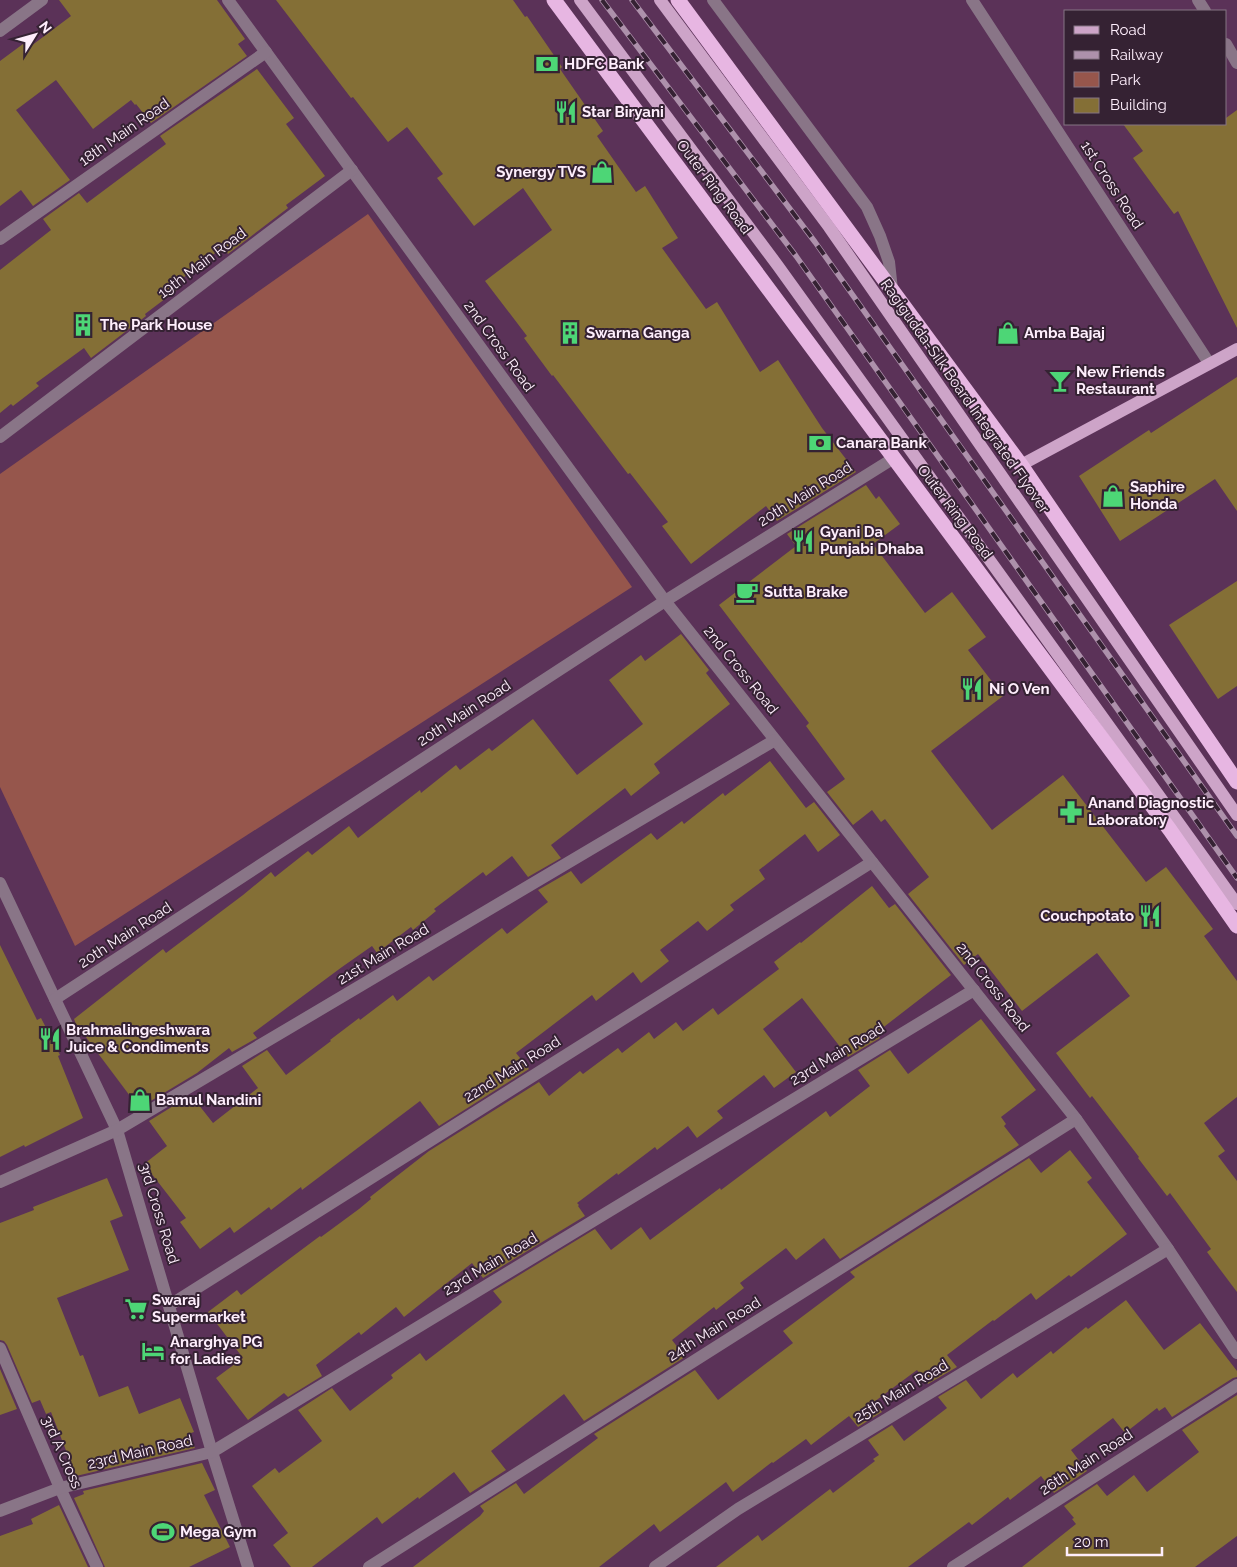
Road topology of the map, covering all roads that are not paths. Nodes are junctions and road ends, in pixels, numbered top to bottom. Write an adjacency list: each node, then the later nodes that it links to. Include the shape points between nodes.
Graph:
1 (42, 0): 9 (street)
2 (228, 0): 11 (street, 2nd Cross Road)
3 (554, 0): 19 (highway, Outer Ring Road)
4 (580, 0): 27 (main road, via 784,274)
5 (660, 0): 24 (main road, Ragigudda-Silk Board Integrated Flyover, via 829,228)
6 (678, 0): 15 (highway)
7 (713, 0): 15 (street, via 867,207 889,262)
8 (972, 0): 17 (street, 1st Cross Road)
9 (0, 31)
10 (1227, 46): 12 (street)
11 (266, 52): 13 (street, 2nd Cross Road); 14 (street, 18th Main Road)
12 (1237, 63)
13 (352, 170): 18 (street, 19th Main Road); 21 (street, 2nd Cross Road)
14 (0, 239)
15 (892, 290): 20 (highway)
16 (1237, 349): 17 (main road)
17 (1209, 363): 20 (main road)
18 (0, 437)
19 (894, 458): 21 (street, 20th Main Road); 28 (highway, Outer Ring Road, via 1170,830)
20 (1021, 465): 23 (highway)
21 (665, 601): 22 (street, 2nd Cross Road); 30 (street, 20th Main Road)
22 (776, 740): 25 (street, 2nd Cross Road); 32 (street, 21st Main Road)
23 (1237, 782)
24 (1237, 815)
25 (872, 862): 29 (street, 2nd Cross Road); 35 (street, 22nd Main Road)
26 (0, 883): 30 (street, 3rd Cross Road)
27 (1237, 904)
28 (1237, 926)
29 (974, 990): 31 (street, 2nd Cross Road); 39 (street, 23rd Main Road)
30 (55, 1000): 32 (street, 3rd Cross Road)
31 (1076, 1119): 34 (street, 2nd Cross Road); 44 (street, 24th Main Road)
32 (118, 1130): 33 (street, 21st Main Road); 35 (street, 3rd Cross Road)
33 (0, 1182)
34 (1168, 1249): 37 (street, 2nd Cross Road); 45 (street, 25th Main Road, via 738,1509)
35 (170, 1305): 39 (street, 3rd Cross Road)
36 (0, 1348): 40 (street, 3rd A Cross)
37 (1237, 1353)
38 (1237, 1385): 46 (street, 26th Main Road)
39 (212, 1452): 40 (street, 23rd Main Road); 43 (street, 3rd Cross Road)
40 (60, 1488): 41 (street, 23rd Main Road); 42 (street, 3rd A Cross)
41 (0, 1511)
42 (97, 1567)
43 (248, 1567)
44 (369, 1567)
45 (655, 1567)
46 (953, 1567)

